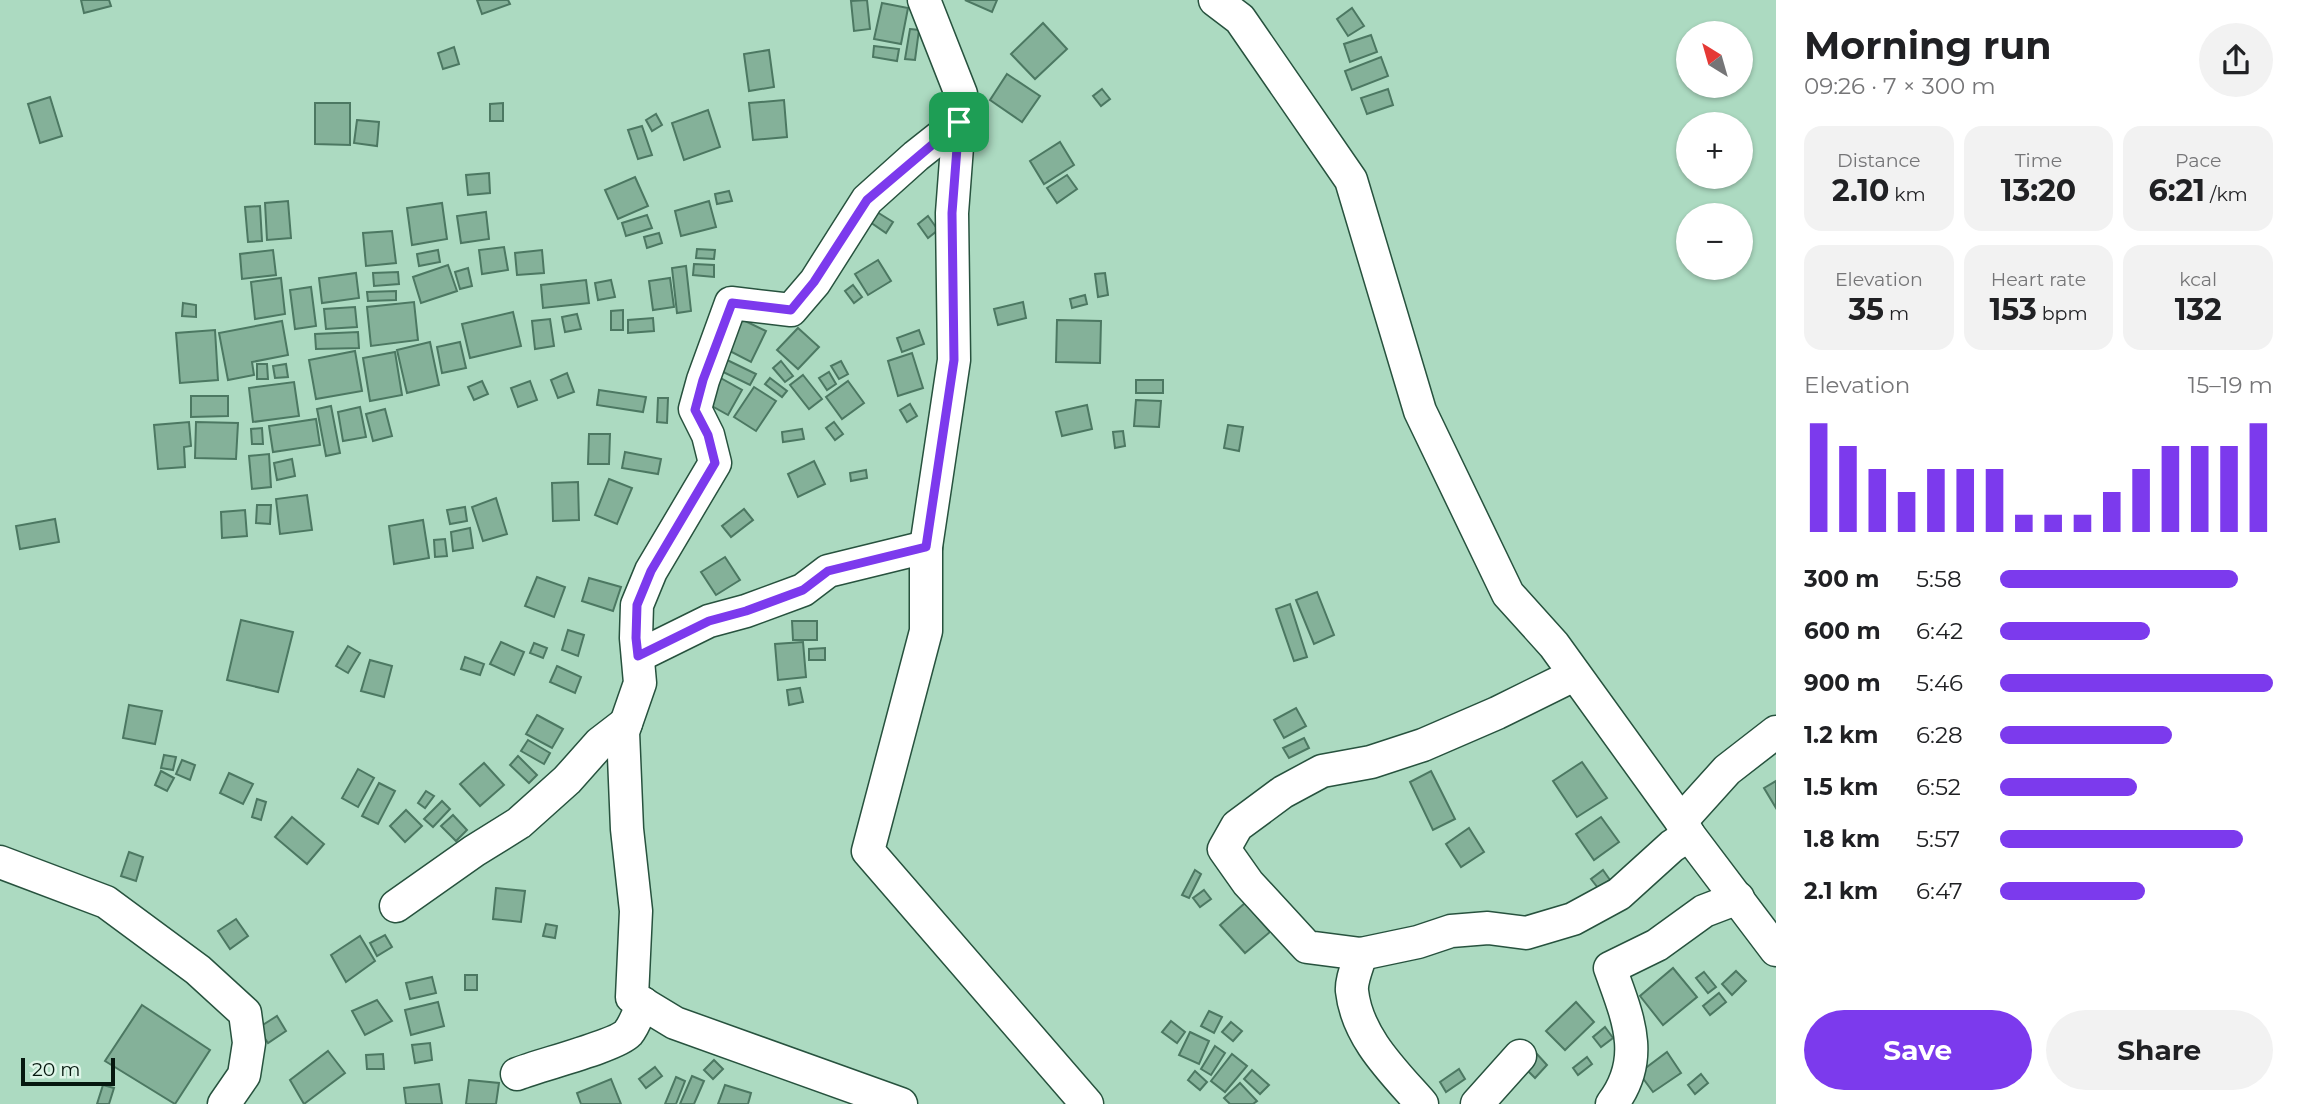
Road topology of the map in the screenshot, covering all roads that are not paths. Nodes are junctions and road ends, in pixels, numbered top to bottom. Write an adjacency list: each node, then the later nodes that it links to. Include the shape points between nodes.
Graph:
1 (924, 0): 3 (street, via 961,93)
2 (1215, 0): 6 (street, via 1240,19 1351,180 1420,411 1508,594)
3 (959, 122): 4 (street, via 952,213 954,360); 5 (street, via 867,200 791,310 732,303 695,410 715,463 651,571 637,605)
4 (926, 547): 5 (street, via 828,571 803,590 709,621); 20 (street, via 926,631 868,851)
5 (638, 656): 7 (street, via 640,684)
6 (1574, 675): 9 (street); 14 (street, via 1423,745 1322,771 1283,792 1237,826 1224,849 1248,883 1307,947)
7 (626, 723): 12 (street, via 519,823); 15 (street, via 626,829 636,911 632,997)
8 (1776, 732): 9 (street, via 1727,770)
9 (1685, 828): 11 (street); 14 (street, via 1672,846 1619,894 1573,919 1526,933 1488,928 1451,931)
10 (0, 862): 18 (street, via 106,902 198,970 245,1013 250,1043 244,1075)
11 (1738, 898): 13 (street); 23 (street, via 1704,911 1657,945 1610,968 1633,1049 1621,1093)
12 (396, 906)
13 (1776, 950)
14 (1361, 954): 21 (street, via 1351,988 1361,1027)
15 (643, 1003): 17 (street, via 627,1034); 19 (street, via 675,1024)
16 (1520, 1056): 22 (street)
17 (517, 1074)
18 (224, 1104)
19 (901, 1104)
20 (1087, 1104)
21 (1422, 1104)
22 (1476, 1104)
23 (1612, 1104)

